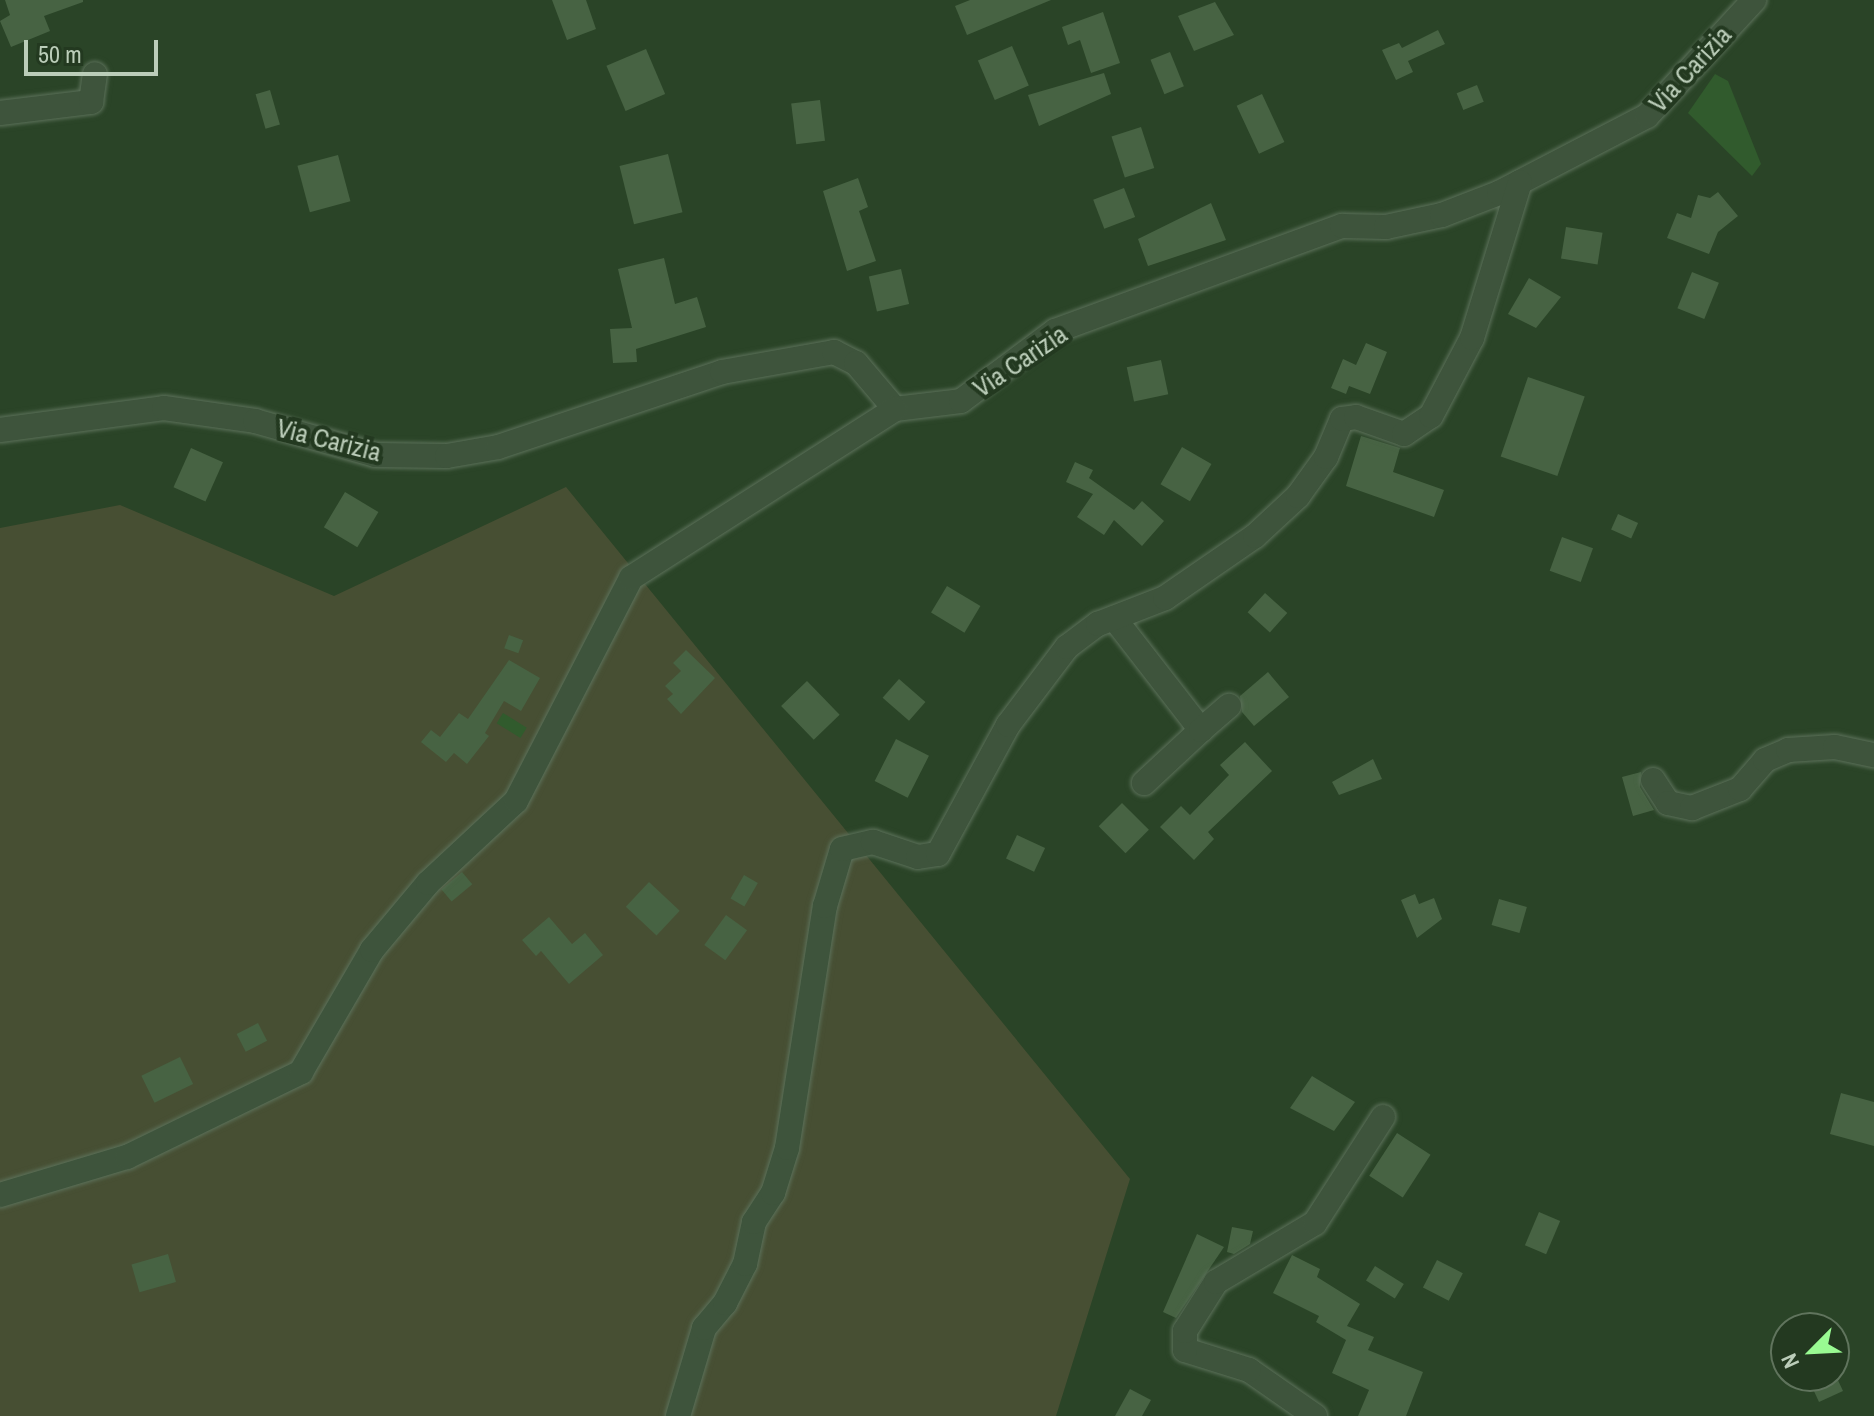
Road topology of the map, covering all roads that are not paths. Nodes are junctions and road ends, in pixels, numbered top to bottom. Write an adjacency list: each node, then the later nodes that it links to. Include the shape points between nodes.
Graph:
1 (1754, 0): 4 (street, Via Carizia, via 1647,116)
2 (95, 74): 3 (street, via 91,102)
3 (0, 113)
4 (1520, 182): 5 (street, Via Carizia, via 1442,215 1386,227 1342,226 1270,250 1055,331 961,401); 7 (street, via 1472,338 1431,416 1404,434 1356,417 1342,419 1326,457 1305,486 1255,536 1165,598)
5 (895, 409): 6 (street, Via Carizia, via 856,363 834,352 722,372 498,447 447,456 375,455 255,421 164,408); 14 (street, via 631,578 516,801 428,883 372,950 301,1072 127,1157)
6 (0, 430)
7 (1114, 618): 9 (street); 15 (street, via 1067,647 1008,725 938,854 918,857 873,842 842,849 825,906 787,1148 773,1193 754,1222 745,1264 725,1303 704,1328)
8 (1229, 706): 9 (street)
9 (1201, 730): 12 (street)
10 (1874, 755): 11 (street, via 1835,747 1788,750 1765,760 1740,789 1692,808 1668,803)
11 (1653, 780)
12 (1144, 783)
13 (1383, 1117): 16 (street, via 1315,1223 1216,1282 1185,1331 1185,1350 1249,1370)
14 (0, 1195)
15 (678, 1416)
16 (1315, 1416)

